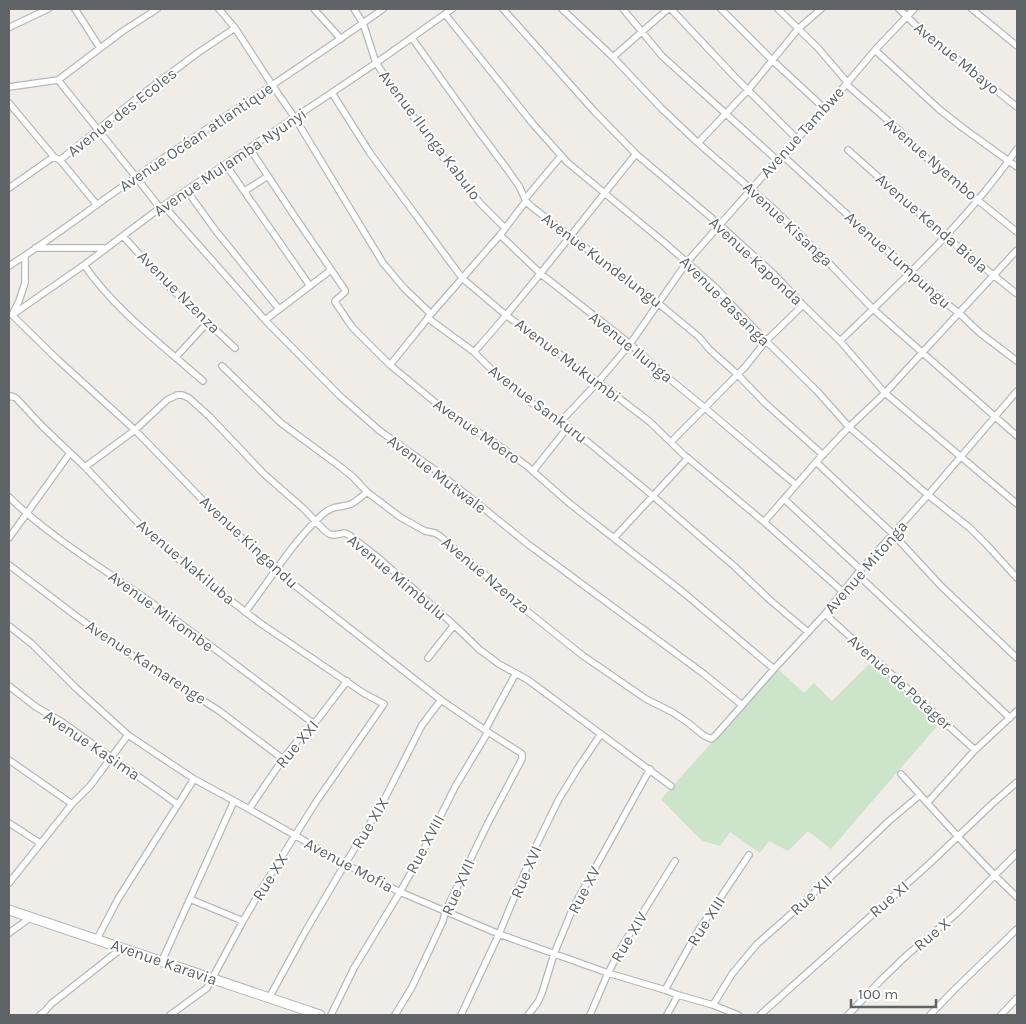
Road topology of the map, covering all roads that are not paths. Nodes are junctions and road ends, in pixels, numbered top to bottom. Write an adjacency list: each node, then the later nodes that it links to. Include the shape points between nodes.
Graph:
1 (48, 9): 22 (street)
2 (75, 9): 29 (street)
3 (157, 9): 29 (street)
4 (219, 9): 23 (street, Avenue Sankuru)
5 (314, 9): 27 (street)
6 (354, 9): 21 (street, Avenue Ilunga Kabulo)
7 (383, 9): 21 (street, Avenue Océan atlantique)
8 (452, 9): 19 (street, Avenue Mulamba Nyunyi)
9 (503, 9): 51 (street, Avenue Kaponda)
10 (562, 9): 31 (street, Avenue Kisanga)
11 (623, 9): 25 (street)
12 (670, 9): 25 (street); 38 (street)
13 (721, 9): 32 (street)
14 (778, 9): 24 (street, Avenue Nyembo)
15 (821, 9): 24 (street)
16 (899, 9): 20 (street, Avenue Mbayo)
17 (914, 9): 20 (street, Avenue Tambwe)
18 (972, 9): 28 (street)
19 (445, 14): 26 (street, Avenue Mulamba Nyunyi); 53 (street, Avenue Basanga)
20 (907, 16): 30 (street, Avenue Tambwe); 41 (street, Avenue Mbayo)
21 (363, 23): 27 (street, Avenue Océan atlantique); 33 (street, Avenue Ilunga Kabulo)
22 (10, 27)
23 (235, 28): 36 (street, Avenue Sankuru); 45 (street, Avenue des Ecoles)
24 (798, 29): 32 (street); 35 (street, Avenue Nyembo)
25 (642, 31): 31 (street); 43 (street, via 662,56)
26 (412, 38): 33 (street, Avenue Mulamba Nyunyi); 66 (street, Avenue Kundelungu)
27 (341, 39): 36 (street, Avenue Océan atlantique)
28 (1017, 46)
29 (100, 48): 34 (street)
30 (876, 50): 35 (street, Avenue Tambwe); 56 (street, via 940,110)
31 (613, 57): 47 (street, Avenue Kisanga)
32 (772, 60): 38 (street); 42 (street)
33 (376, 63): 39 (street, Avenue Mulamba Nyunyi); 71 (street, Avenue Ilunga Kabulo, via 433,145 480,203)
34 (58, 80): 37 (street); 45 (street, Avenue Mutwale)
35 (847, 83): 42 (street, Avenue Tambwe); 67 (street, Avenue Nyembo, via 938,168)
36 (272, 85): 44 (street, Avenue Sankuru); 59 (street, Avenue Océan atlantique)
37 (9, 87)
38 (748, 90): 43 (street); 46 (street)
39 (332, 93): 44 (street, Avenue Mulamba Nyunyi); 88 (street, Avenue Mukumbi, via 370,153)
40 (9, 103): 54 (street)
41 (1017, 107)
42 (825, 109): 46 (street, Avenue Tambwe)
43 (725, 114): 47 (street); 55 (street)
44 (295, 118): 48 (street, Avenue Mulamba Nyunyi); 97 (street, Avenue Sankuru, via 383,263)
45 (98, 130): 54 (street, Avenue des Ecoles); 59 (street, Avenue Mutwale)
46 (797, 139): 52 (street, Avenue Tambwe)
47 (698, 143): 62 (street, Avenue Kisanga)
48 (250, 149): 57 (street, Avenue Mulamba Nyunyi); 60 (street, Avenue Moero)
49 (1017, 149): 56 (street)
50 (848, 150): 76 (street, Avenue Kenda Biela)
51 (636, 154): 65 (street); 70 (street, Avenue Kaponda)
52 (782, 155): 55 (street, Avenue Tambwe); 85 (street, Avenue Lumpungu)
53 (561, 156): 65 (street, Avenue Basanga); 66 (street)
54 (57, 159): 61 (street, Avenue des Ecoles, via 44,162); 68 (street)
55 (777, 160): 62 (street, Avenue Tambwe)
56 (1009, 161): 58 (street); 67 (street)
57 (226, 164): 63 (street, Avenue Mulamba Nyunyi); 64 (street)
58 (1017, 167)
59 (136, 176): 68 (street, Avenue Océan atlantique); 69 (street, Avenue Mutwale)
60 (268, 176): 64 (street); 84 (street, Avenue Moero)
61 (9, 188)
62 (752, 189): 70 (street, Avenue Tambwe); 94 (street, Avenue Kisanga)
63 (187, 191): 69 (street, Avenue Mulamba Nyunyi); 93 (street)
64 (246, 192): 89 (street)
65 (604, 194): 75 (street); 81 (street, Avenue Basanga)
66 (526, 200): 71 (street); 75 (street, Avenue Kundelungu)
67 (978, 200): 72 (street, Avenue Nyembo); 76 (street)
68 (97, 205): 77 (street, Avenue Océan atlantique)
69 (162, 207): 74 (street, Avenue Mulamba Nyunyi); 99 (street, Avenue Mutwale)
70 (720, 225): 81 (street, Avenue Tambwe); 92 (street, Avenue Kaponda)
71 (505, 228): 73 (street)
72 (1017, 232)
73 (500, 235): 86 (street, Avenue Ilunga); 88 (street)
74 (123, 236): 78 (street, Avenue Mulamba Nyunyi); 100 (street, Avenue Nzenza, via 165,283)
75 (570, 236): 86 (street); 91 (street, Avenue Kundelungu)
76 (946, 237): 85 (street); 87 (street, Avenue Kenda Biela)
77 (35, 248): 78 (street); 80 (street, Avenue Océan atlantique)
78 (106, 248): 82 (street, Avenue Mulamba Nyunyi)
79 (1017, 250): 87 (street)
80 (24, 256): 83 (street, Avenue Océan atlantique); 96 (street, via 25,283 20,301)
81 (687, 262): 91 (street, Avenue Tambwe); 101 (street, Avenue Basanga)
82 (84, 265): 96 (street, Avenue Mulamba Nyunyi); 107 (street, via 132,320)
83 (9, 266)
84 (331, 270): 89 (street); 109 (street, Avenue Moero, via 346,291 335,302 352,327)
85 (912, 272): 94 (street); 95 (street, Avenue Lumpungu)
86 (541, 274): 98 (street); 103 (street, Avenue Ilunga)
87 (995, 276): 90 (street, Avenue Kenda Biela); 95 (street)
88 (462, 278): 97 (street); 98 (street, Avenue Mukumbi)
89 (310, 286): 93 (street)
90 (1017, 294)
91 (658, 302): 103 (street, Avenue Tambwe); 111 (street, Avenue Kundelungu)
92 (803, 305): 101 (street); 102 (street, Avenue Kaponda)
93 (279, 309): 99 (street)
94 (873, 309): 102 (street); 106 (street, Avenue Kisanga)
95 (959, 314): 106 (street); 108 (street, Avenue Lumpungu)
96 (10, 316): 122 (street, Avenue Kingandu)
97 (430, 316): 105 (street, Avenue Sankuru); 109 (street)
98 (507, 316): 105 (street); 113 (street, Avenue Mukumbi)
99 (265, 320): 163 (street, Avenue Mutwale, via 340,396 380,431)
100 (208, 322): 104 (street, Avenue Nzenza); 107 (street)
101 (766, 341): 111 (street); 121 (street, Avenue Basanga)
102 (840, 341): 115 (street, Avenue Kaponda)
103 (630, 344): 113 (street, Avenue Tambwe); 117 (street, Avenue Ilunga)
104 (235, 348)
105 (474, 352): 119 (street, Avenue Sankuru, via 529,401)
106 (922, 352): 115 (street); 118 (street, Avenue Kisanga)
107 (176, 357): 112 (street)
108 (1017, 361)
109 (390, 365): 131 (street, Avenue Moero, via 442,408)
110 (222, 366): 133 (street, Avenue Nzenza, via 281,423 342,468)
111 (738, 375): 117 (street); 126 (street, Avenue Kundelungu, via 764,403)
112 (203, 381)
113 (598, 382): 119 (street, Avenue Tambwe); 124 (street, Avenue Mukumbi)
114 (1017, 392): 118 (street, Avenue Mitonga)
115 (885, 393): 121 (street); 127 (street, Avenue Kaponda)
116 (9, 398): 125 (street, Avenue Nakiluba, via 16,398)
117 (705, 408): 124 (street); 132 (street, Avenue Ilunga)
118 (995, 416): 123 (street, Avenue Kisanga); 127 (street, Avenue Mitonga)
119 (561, 421): 120 (street, Avenue Sankuru)
120 (568, 427): 131 (street); 135 (street, Avenue Sankuru)
121 (849, 427): 126 (street); 134 (street, Avenue Basanga)
122 (135, 430): 130 (street, Avenue Mimbulu); 140 (street, Avenue Mimbulu, via 173,396 189,398); 146 (street, Avenue Kingandu, via 221,519)
123 (1017, 436)
124 (671, 442): 128 (street, Avenue Mukumbi)
125 (70, 453): 130 (street, Avenue Nakiluba); 139 (street)
126 (823, 455): 129 (street)
127 (961, 456): 134 (street, Avenue Mitonga); 138 (street, Avenue Kaponda)
128 (688, 458): 135 (street); 141 (street, Avenue Mukumbi)
129 (816, 462): 132 (street); 142 (street)
130 (85, 467): 150 (street, Avenue Nakiluba, via 144,529)
131 (533, 471): 144 (street, Avenue Moero)
132 (796, 485): 137 (street)
133 (367, 492): 140 (street, via 353,503 330,508); 170 (street, Avenue Nzenza, via 400,517 440,536 582,655)
134 (928, 495): 142 (street, Avenue Mitonga); 148 (street, Avenue Basanga, via 970,528)
135 (653, 496): 144 (street); 154 (street, Avenue Sankuru)
136 (9, 497): 139 (street, Avenue Mikombe)
137 (784, 499): 141 (street); 147 (street)
138 (1017, 504)
139 (26, 513): 143 (street); 166 (street, Avenue Mikombe)
140 (316, 521): 146 (street); 152 (street, Avenue Mimbulu, via 329,534 350,535)
141 (764, 522): 149 (street, Avenue Mukumbi)
142 (893, 534): 147 (street, Avenue Mitonga); 156 (street, via 941,586)
143 (9, 538)
144 (614, 538): 157 (street, Avenue Moero)
145 (9, 565): 173 (street, Avenue Kamarenge, via 84,622 218,710)
146 (276, 569): 150 (street); 161 (street, Avenue Kingandu)
147 (859, 572): 149 (street, Avenue Mitonga); 165 (street)
148 (1017, 578)
149 (843, 592): 151 (street, Avenue Mitonga)
150 (245, 612): 159 (street, Avenue Nakiluba)
151 (825, 614): 154 (street, Avenue Mitonga); 171 (street, Avenue de Potager)
152 (454, 625): 155 (street); 158 (street, Avenue Mimbulu, via 480,650)
153 (9, 626): 169 (street, Avenue Mofia)
154 (808, 632): 157 (street, Avenue Mitonga)
155 (428, 658)
156 (1017, 658)
157 (774, 669): 163 (street, Avenue Mitonga)
158 (516, 673): 167 (street); 168 (street, Avenue Mimbulu)
159 (347, 681): 162 (street, Avenue Nakiluba); 166 (street, Rue XXI)
160 (9, 686): 172 (street, Avenue Kasima)
161 (441, 700): 167 (street, Avenue Kingandu); 194 (street, Rue XIX, via 422,725 383,802)
162 (384, 705): 188 (street, Rue XX)
163 (742, 705): 170 (street, Avenue Mitonga)
164 (1017, 711): 165 (street)
165 (1010, 718): 171 (street)
166 (314, 724): 173 (street, Rue XXI)
167 (486, 731): 174 (street, Avenue Kingandu, via 521,753); 197 (street, Rue XVIII)
168 (601, 734): 176 (street, Avenue Mimbulu); 206 (street, Rue XVI, via 559,799)
169 (128, 735): 172 (street); 178 (street, Avenue Mofia)
170 (710, 739)
171 (975, 750): 183 (street)
172 (111, 758): 184 (street); 185 (street, Avenue Kasima)
173 (283, 759): 186 (street, Rue XXI)
174 (522, 759): 201 (street, Rue XVII)
175 (9, 760): 184 (street)
176 (650, 769): 180 (street, Avenue Mimbulu); 209 (street, Rue XV, via 574,908)
177 (901, 774): 181 (street)
178 (194, 779): 182 (street, Avenue Mofia); 185 (street)
179 (1017, 782): 189 (street, Rue XI)
180 (671, 786)
181 (920, 794): 183 (street); 217 (street, Rue XII, via 757,944 732,974)
182 (234, 801): 186 (street, Avenue Mofia); 199 (street)
183 (927, 803): 189 (street)
184 (72, 804): 190 (street)
185 (177, 804): 207 (street)
186 (249, 809): 188 (street, Avenue Mofia)
187 (9, 823): 190 (street)
188 (296, 836): 194 (street, Avenue Mofia); 203 (street, Rue XX)
189 (958, 837): 195 (street); 229 (street, Rue XI)
190 (40, 843): 196 (street)
191 (1017, 853): 195 (street, Rue X)
192 (750, 855): 213 (street, Rue XIII, via 696,934)
193 (675, 862): 211 (street, Rue XIV)
194 (344, 864): 197 (street, Avenue Mofia); 215 (street, Rue XIX)
195 (995, 876): 198 (street); 230 (street, Rue X, via 907,955)
196 (9, 883)
197 (400, 892): 201 (street, Avenue Mofia); 222 (street, Rue XVIII, via 354,968)
198 (1017, 897)
199 (190, 899): 203 (street); 210 (street)
200 (9, 910): 202 (street, Avenue Karavia)
201 (445, 912): 206 (street, Avenue Mofia); 223 (street, Rue XVII, via 444,921 412,987)
202 (30, 918): 205 (street); 207 (street, Avenue Karavia)
203 (243, 921): 212 (street, Rue XX)
204 (1017, 929): 231 (street)
205 (9, 933)
206 (499, 934): 209 (street, Avenue Mofia); 224 (street, Rue XVI)
207 (97, 939): 208 (street, Avenue Karavia)
208 (122, 948): 210 (street, Avenue Karavia); 219 (street)
209 (554, 954): 211 (street, Avenue Mofia); 225 (street, Rue XV, via 542,993)
210 (162, 961): 212 (street, Avenue Karavia)
211 (608, 973): 213 (street, Avenue Mofia); 226 (street, Rue XIV)
212 (212, 979): 215 (street, Avenue Karavia); 220 (street, Rue XX, via 207,988)
213 (665, 990): 214 (street, Avenue Mofia)
214 (678, 995): 217 (street, Avenue Mofia); 227 (street)
215 (269, 998): 218 (street, Avenue Karavia)
216 (1017, 998): 232 (street)
217 (713, 1005): 228 (street, Avenue Mofia)
218 (299, 1012): 221 (street, Avenue Karavia)
219 (40, 1015)
220 (170, 1015)
221 (320, 1015)
222 (331, 1015)
223 (395, 1015)
224 (461, 1015)
225 (528, 1015)
226 (590, 1015)
227 (667, 1015)
228 (738, 1015)
229 (760, 1015)
230 (848, 1015)
231 (930, 1015)
232 (1001, 1015)

